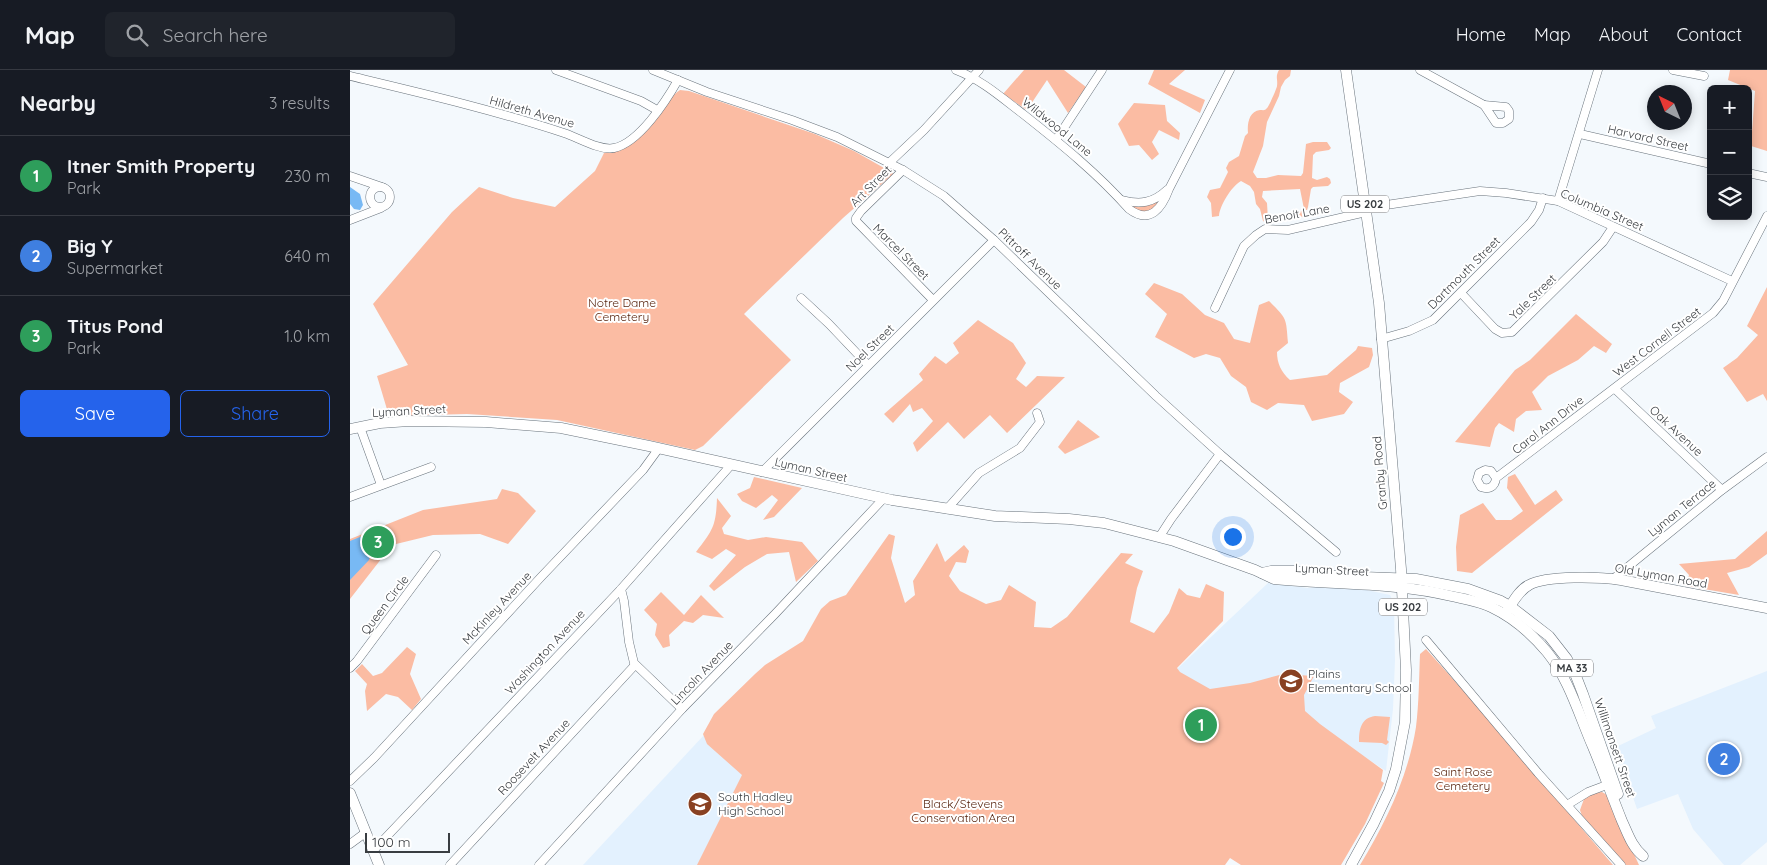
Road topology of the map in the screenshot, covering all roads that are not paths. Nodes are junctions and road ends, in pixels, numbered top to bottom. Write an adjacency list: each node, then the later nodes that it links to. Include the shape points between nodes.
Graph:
1 (556, 70): 16 (street)
2 (653, 70): 14 (street, Pittroff Avenue)
3 (956, 70): 13 (street, Wildwood Lane)
4 (979, 70): 13 (street)
5 (1102, 70): 18 (street)
6 (1230, 70): 26 (street, Wildwood Lane)
7 (1346, 70): 31 (main road, Granby Road / US 202)
8 (1420, 70): 15 (street)
9 (1598, 70): 17 (street)
10 (1673, 70): 12 (street)
11 (350, 76): 16 (street, Hildreth Avenue, via 554,130 608,148 618,147 632,139)
12 (1704, 76)
13 (973, 77): 18 (street, Wildwood Lane); 19 (street)
14 (678, 80): 16 (street, Hildreth Avenue); 19 (street, Pittroff Avenue, via 829,134)
15 (1484, 105)
16 (657, 110)
17 (1580, 134): 20 (street, Harvard Street); 29 (street)
18 (1056, 140): 28 (street, Wildwood Lane)
19 (889, 163): 21 (street, Pittroff Avenue)
20 (1707, 163)
21 (903, 170): 33 (street, Art Street); 36 (street, Pittroff Avenue, via 944,196)
22 (1752, 174): 24 (street)
23 (350, 176): 25 (street)
24 (1767, 177)
25 (384, 187): 30 (street, via 390,197); 30 (street, via 374,188 370,197 374,206)
26 (1169, 189): 28 (street, via 1148,202); 28 (street, Wildwood Lane, via 1160,208 1150,214 1136,213)
27 (1543, 198): 29 (street, Columbia Street); 31 (street, Columbia Street, via 1480,191); 38 (street, Dartmouth Street, via 1531,222)
28 (1122, 200)
29 (1558, 201): 35 (street, Columbia Street)
30 (384, 206): 34 (street)
31 (1366, 210): 41 (street, Benoit Lane, via 1288,230 1262,230 1244,246); 42 (main road, Granby Road / US 202)
32 (1767, 216): 37 (street)
33 (856, 219): 40 (street, Marcel Street, via 859,226)
34 (350, 220)
35 (1613, 227): 37 (street, Columbia Street); 38 (street, Yale Street, via 1603,242 1512,332 1502,333 1495,328)
36 (994, 240): 40 (street, Noel Street); 48 (street, Pittroff Avenue, via 1123,366)
37 (1732, 281): 44 (street, West Cornell Street, via 1714,313)
38 (1461, 293): 42 (street, Dartmouth Street, via 1426,324)
39 (801, 298): 43 (street)
40 (933, 300): 43 (street, Noel Street)
41 (1215, 308)
42 (1381, 339): 63 (main road, Granby Road / US 202)
43 (868, 365): 52 (street, Noel Street)
44 (1615, 389): 53 (street, Carol Ann Drive); 55 (street, Oak Avenue)
45 (1037, 413): 58 (street, via 1040,422 1020,448 979,473)
46 (355, 428): 47 (main road, Lyman Street / MA 33, via 409,421 509,423 561,428); 54 (street)
47 (659, 448): 50 (main road, Lyman Street / MA 33); 71 (street, McKinley Avenue, via 643,470)
48 (1220, 454): 59 (street); 60 (street, Pittroff Avenue)
49 (1767, 457): 55 (street, Lyman Terrace)
50 (731, 465): 52 (main road, Lyman Street / MA 33); 64 (street, Washington Avenue)
51 (431, 467): 54 (street)
52 (762, 472): 57 (main road, Lyman Street / MA 33)
53 (1496, 478)
54 (381, 485): 56 (street)
55 (1722, 490): 62 (street, Lyman Terrace)
56 (350, 497)
57 (883, 499): 58 (main road, Lyman Street / MA 33); 70 (street, Lincoln Avenue)
58 (947, 509): 59 (main road, Lyman Street / MA 33, via 995,516 1087,520)
59 (1160, 536): 63 (main road, Lyman Street / MA 33, via 1274,579)
60 (1336, 552)
61 (436, 555): 69 (street, Queen Circle)
62 (1612, 579): 65 (main road, Old Lyman Road); 66 (main road, Old Lyman Road, via 1569,578 1537,582 1524,588)
63 (1402, 583): 66 (main road, Willimansett Street / MA 33, via 1416,579 1468,589 1501,601); 82 (main road, Granby Road / US 202, via 1406,670 1404,732 1389,791)
64 (620, 589): 68 (street, via 630,653); 77 (street, Washington Avenue)
65 (1767, 608)
66 (1507, 611): 72 (main road, Willimansett Street / MA 33, via 1550,636 1567,659 1583,694)
67 (1426, 640): 74 (street)
68 (635, 665): 70 (street); 80 (street, Roosevelt Avenue)
69 (350, 668)
70 (682, 709): 81 (street, Lincoln Avenue)
71 (350, 781)
72 (1611, 784): 74 (street, via 1588,792); 78 (main road, Willimansett Street / MA 33, via 1635,849)
73 (350, 793): 75 (main road)
74 (1567, 805): 83 (street)
75 (365, 833): 76 (street); 77 (main road)
76 (350, 844)
77 (373, 850): 79 (main road)
78 (1645, 861)
79 (379, 865)
80 (450, 865)
81 (539, 865)
82 (1351, 865)
83 (1621, 865)

